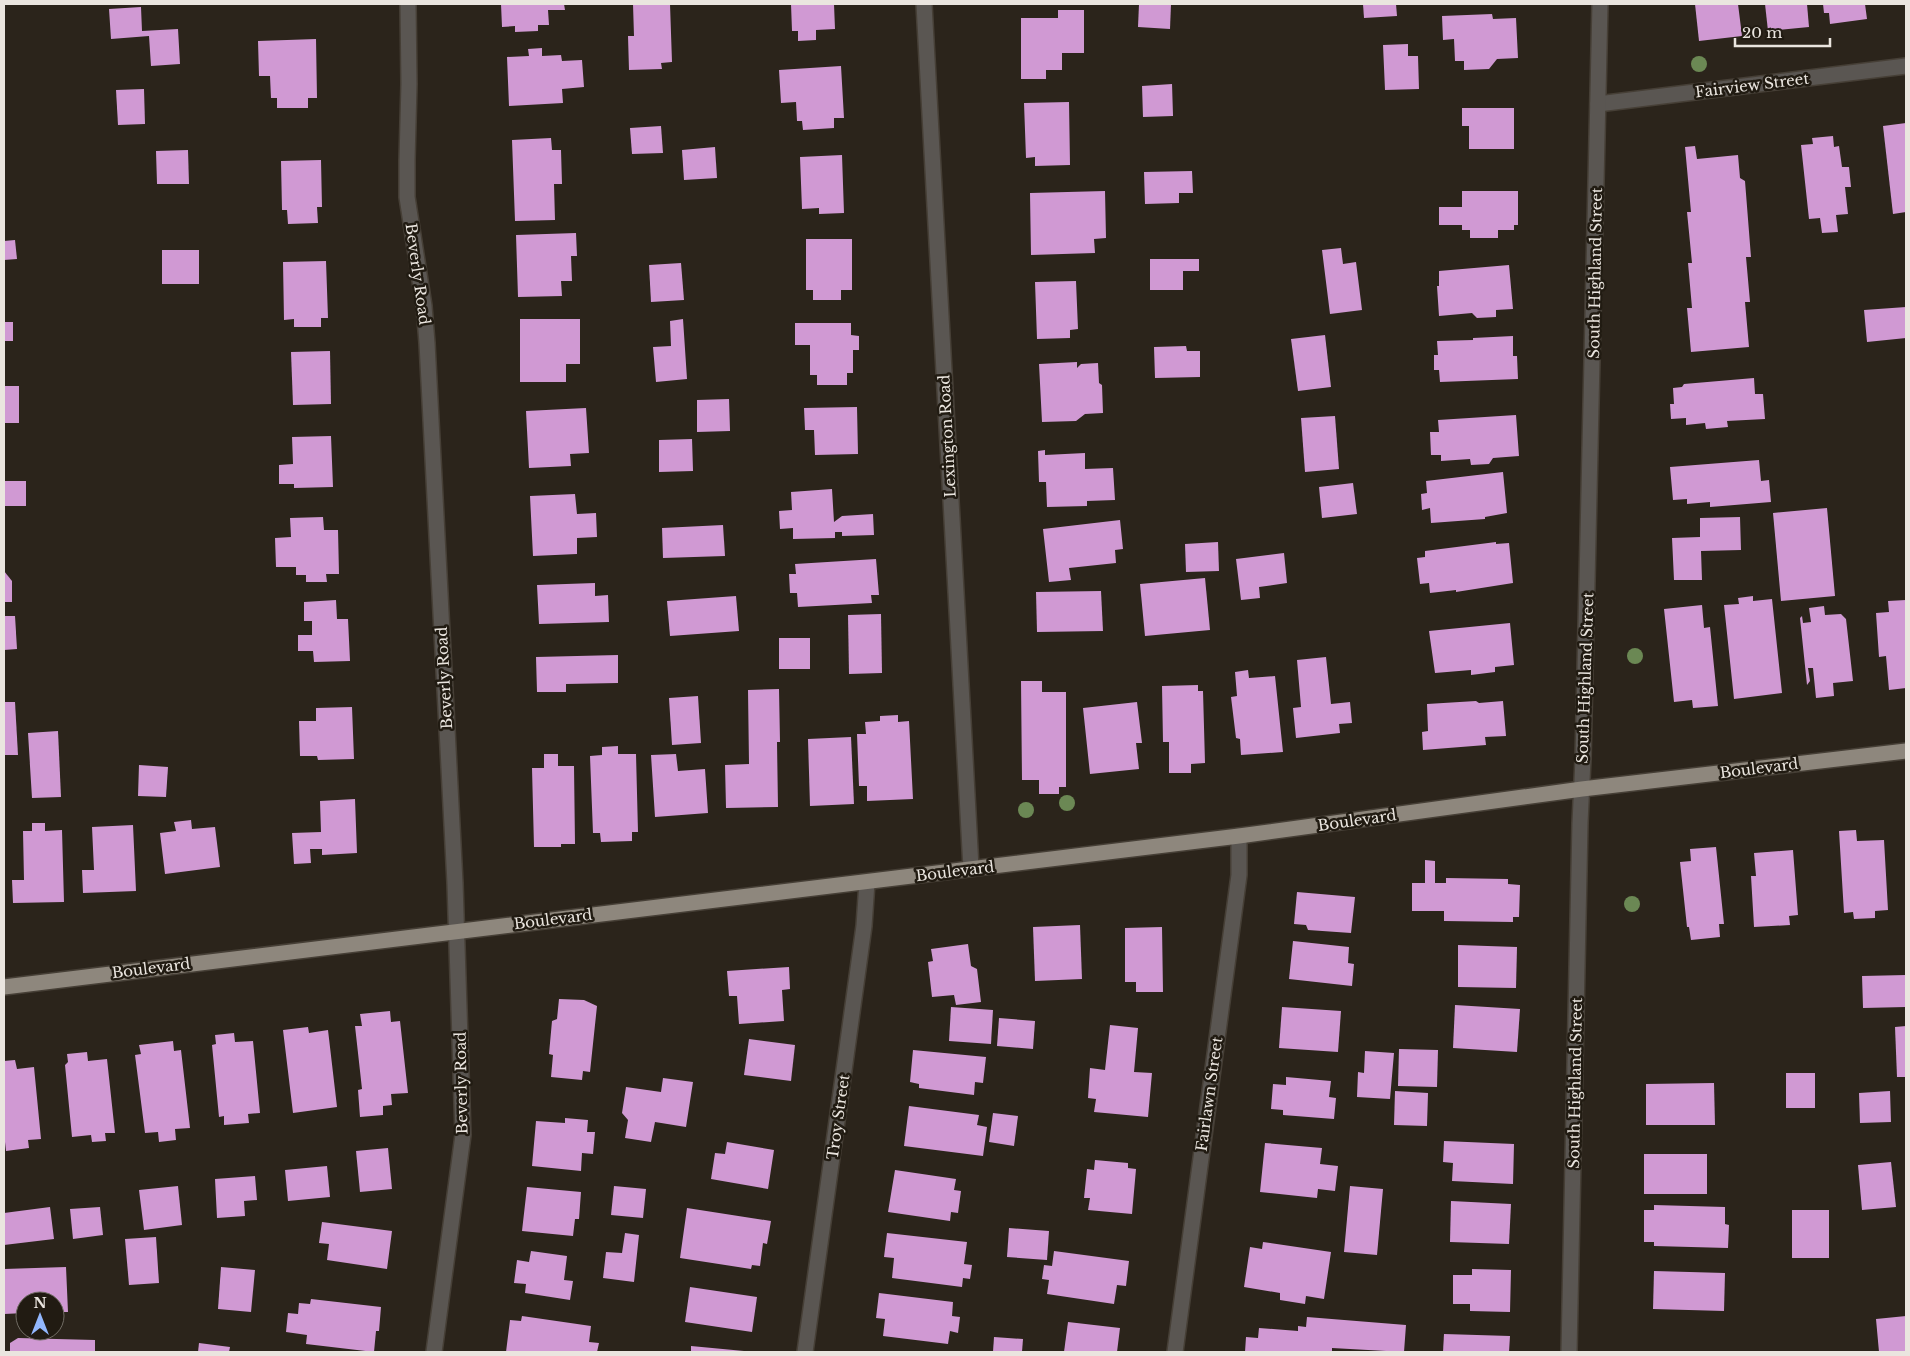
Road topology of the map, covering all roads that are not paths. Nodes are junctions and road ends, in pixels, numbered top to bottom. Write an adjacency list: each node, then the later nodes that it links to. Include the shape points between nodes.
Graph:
1 (408, 4): 11 (street, Beverly Road, via 407,197 426,325)
2 (924, 4): 9 (street, Lexington Road)
3 (1600, 4): 5 (street, South Highland Street)
4 (1906, 66): 5 (street, Fairview Street)
5 (1598, 104): 7 (street, South Highland Street)
6 (1906, 751): 7 (main road, Boulevard)
7 (1582, 789): 8 (main road, Boulevard); 16 (street, South Highland Street)
8 (1239, 836): 9 (main road, Boulevard); 15 (street, Fairlawn Street, via 1239,875)
9 (971, 868): 10 (main road, Boulevard)
10 (867, 882): 11 (main road, Boulevard); 14 (street, Troy Street, via 864,926)
11 (457, 931): 12 (main road, Boulevard); 13 (street, Beverly Road, via 463,1135)
12 (4, 987)
13 (434, 1352)
14 (805, 1352)
15 (1175, 1352)
16 (1569, 1352)

